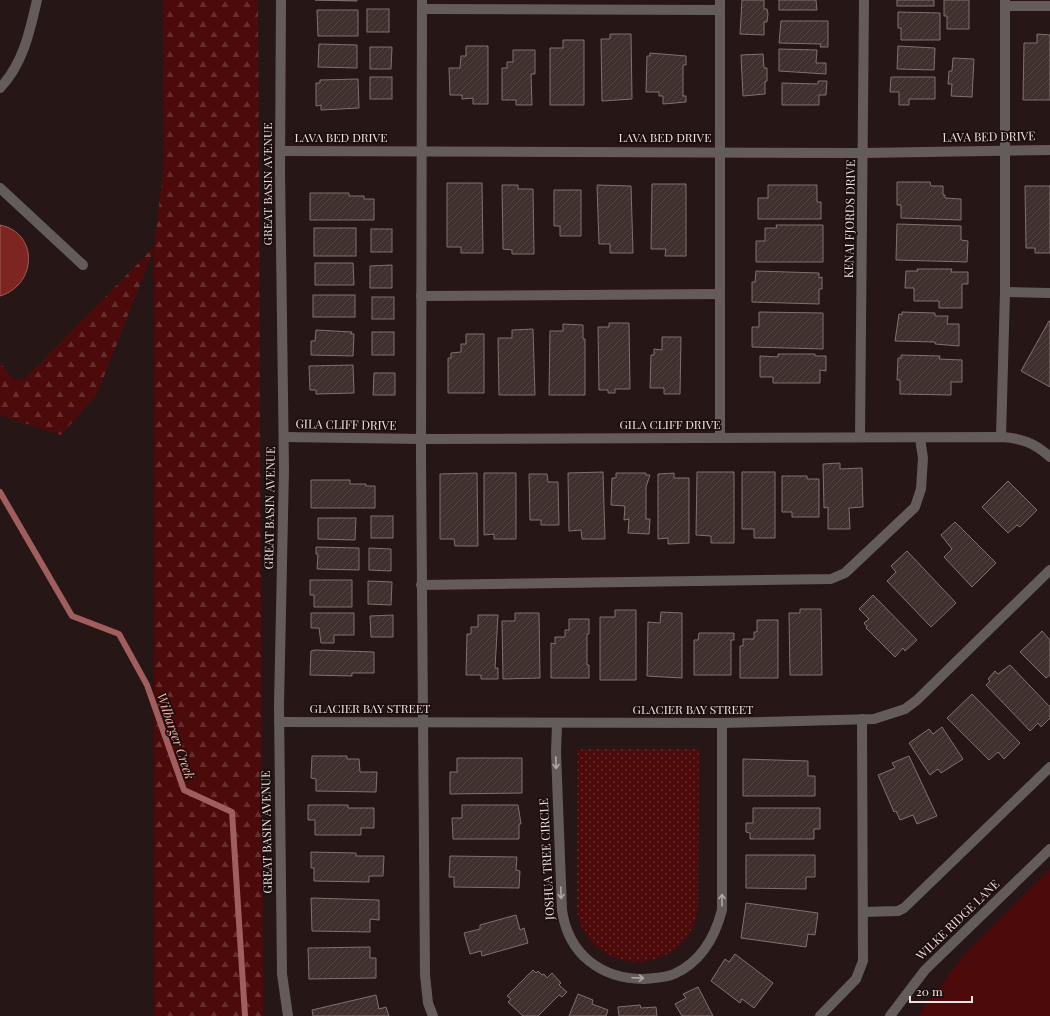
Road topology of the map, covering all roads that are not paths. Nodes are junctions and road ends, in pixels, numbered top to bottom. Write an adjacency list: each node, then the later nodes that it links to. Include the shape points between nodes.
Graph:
1 (38, 0): 8 (street, via 21,55 14,71)
2 (281, 0): 12 (street, GREAT BASIN AVENUE)
3 (864, 0): 14 (street, KENAI FJORDS DRIVE)
4 (1005, 3): 7 (street); 10 (street)
5 (422, 5): 6 (street); 9 (street)
6 (720, 5): 13 (street)
7 (1050, 6)
8 (0, 88)
9 (422, 150): 12 (street, LAVA BED DRIVE); 13 (street, LAVA BED DRIVE); 20 (street)
10 (1005, 150): 11 (street, LAVA BED DRIVE); 14 (street, LAVA BED DRIVE); 17 (street)
11 (1050, 150)
12 (280, 151): 21 (street, GREAT BASIN AVENUE)
13 (720, 152): 14 (street, LAVA BED DRIVE); 19 (street)
14 (863, 153): 25 (street, KENAI FJORDS DRIVE)
15 (0, 188): 16 (street)
16 (83, 265)
17 (1005, 292): 18 (street); 23 (street)
18 (1050, 293)
19 (720, 294): 20 (street); 22 (street)
20 (421, 296): 24 (street)
21 (284, 437): 24 (street, GILA CLIFF DRIVE); 31 (street, GREAT BASIN AVENUE)
22 (720, 437): 24 (street, GILA CLIFF DRIVE); 25 (street, GILA CLIFF DRIVE)
23 (1001, 437): 26 (street, GILA CLIFF DRIVE); 27 (street, GILA CLIFF DRIVE, via 1031,443)
24 (421, 438): 29 (street)
25 (860, 438): 26 (street, GILA CLIFF DRIVE)
26 (920, 438): 29 (street, via 923,458 921,489 914,507 845,573 831,579)
27 (1050, 457)
28 (1050, 570): 30 (street, GLACIER BAY STREET, via 905,709 874,719)
29 (421, 585): 32 (street)
30 (862, 719): 33 (street, GLACIER BAY STREET); 37 (street)
31 (279, 722): 32 (street, GLACIER BAY STREET); 38 (street, GREAT BASIN AVENUE, via 282,974)
32 (423, 723): 34 (street, GLACIER BAY STREET); 39 (street, via 424,975)
33 (722, 723): 34 (street, GLACIER BAY STREET); 34 (street, JOSHUA TREE CIRCLE, one-way to 33, via 564,927 585,958 596,967 612,975 634,979 674,974 685,967 702,952 718,925 722,910)
34 (557, 724)
35 (1050, 767): 37 (street, via 904,908 898,911)
36 (1050, 849): 41 (street, WILKE RIDGE LANE, via 925,970)
37 (863, 912): 40 (street, via 861,971 856,980)
38 (288, 1016)
39 (433, 1016)
40 (820, 1016)
41 (890, 1016)

